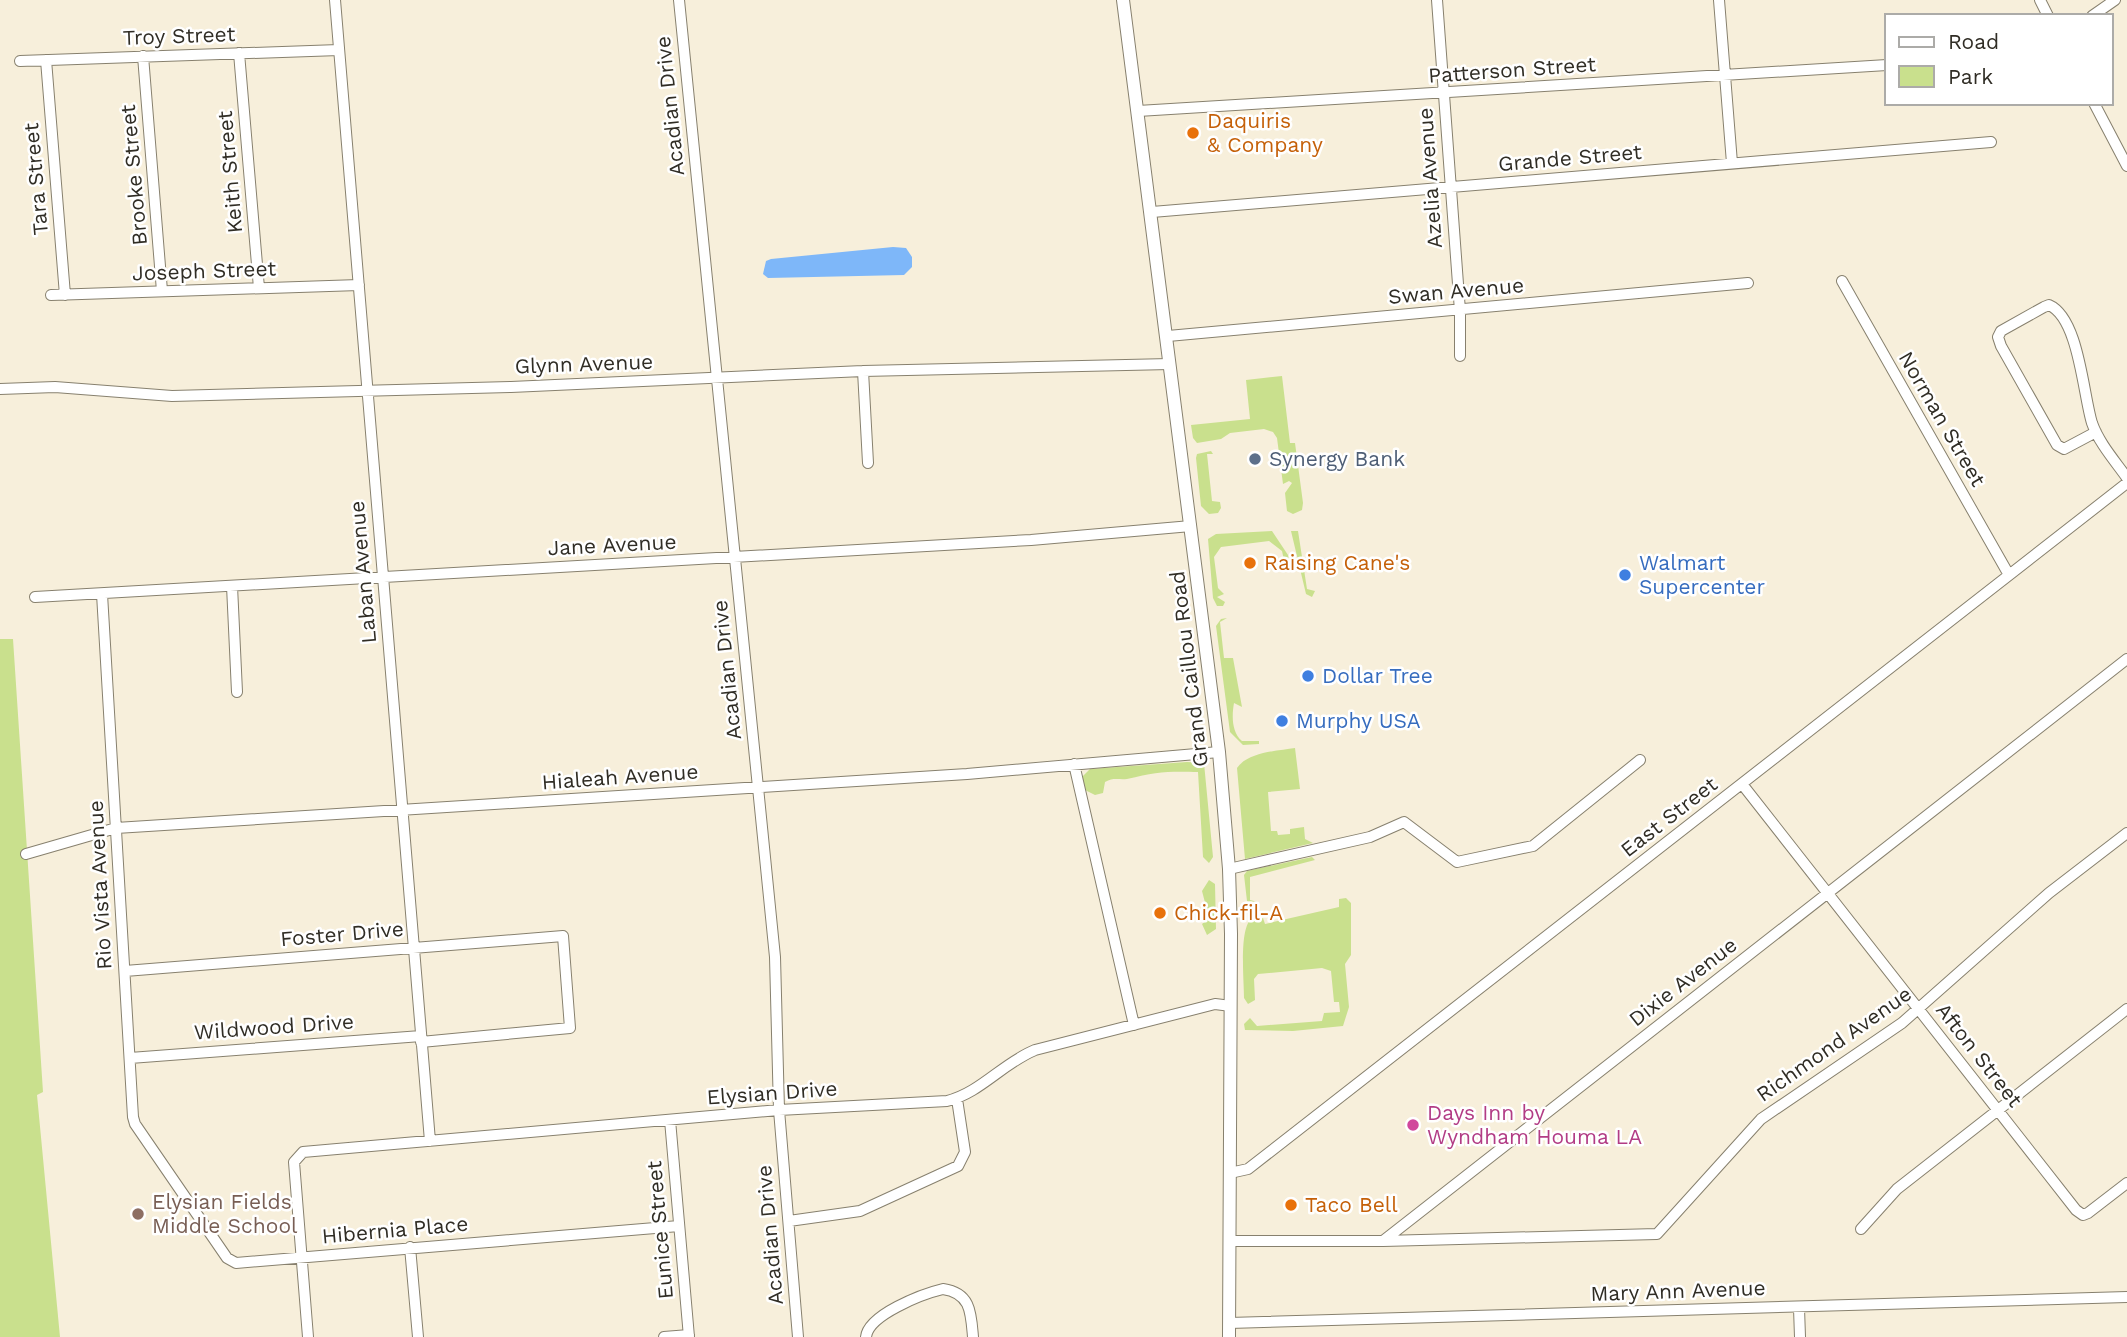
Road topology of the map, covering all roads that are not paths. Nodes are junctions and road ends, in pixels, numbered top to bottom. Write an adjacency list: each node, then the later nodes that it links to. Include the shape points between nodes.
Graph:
1 (335, 0): 8 (street, Laban Avenue)
2 (678, 0): 35 (street, Acadian Drive)
3 (1123, 0): 17 (main road, Grand Caillou Road)
4 (1437, 0): 15 (street, Azelia Avenue)
5 (1719, 0): 14 (street)
6 (2115, 0): 7 (street)
7 (2095, 14)
8 (339, 50): 9 (street, Troy Street); 25 (street, Laban Avenue)
9 (239, 53): 10 (street, Troy Street); 26 (street, Keith Street)
10 (143, 56): 11 (street, Troy Street); 27 (street, Brooke Street)
11 (46, 60): 12 (street, Troy Street); 29 (street, Tara Street)
12 (20, 61)
13 (1885, 65): 14 (street, Patterson Street)
14 (1725, 75): 15 (street, Patterson Street); 19 (street)
15 (1444, 94): 17 (street, Patterson Street); 21 (street, Azelia Avenue)
16 (2095, 105): 20 (street)
17 (1138, 111): 22 (main road, Grand Caillou Road)
18 (1991, 142): 19 (street, Grande Street)
19 (1732, 163): 21 (street, Grande Street)
20 (2127, 166)
21 (1449, 187): 22 (street, Grande Street); 30 (street, Azelia Avenue)
22 (1152, 212): 31 (main road, Grand Caillou Road)
23 (1842, 281): 43 (street, Norman Street)
24 (1748, 283): 30 (street, Swan Avenue)
25 (359, 285): 26 (street, Joseph Street); 37 (street, Laban Avenue)
26 (259, 288): 27 (street, Joseph Street)
27 (162, 291): 29 (street, Joseph Street)
28 (51, 295): 29 (street, Joseph Street)
29 (65, 295)
30 (1460, 311): 31 (street, Swan Avenue); 32 (street, Azelia Avenue)
31 (1168, 336): 33 (main road, Grand Caillou Road)
32 (1460, 356)
33 (1170, 364): 34 (street, Glynn Avenue); 41 (main road, Grand Caillou Road)
34 (863, 371): 35 (street, Glynn Avenue); 39 (street)
35 (718, 379): 37 (street, Glynn Avenue); 42 (street, Acadian Drive)
36 (0, 389): 37 (street, Glynn Avenue, via 55,387 172,396)
37 (368, 390): 44 (street, Laban Avenue)
38 (2096, 432): 38 (street, via 2071,333 2057,309 2049,305 2001,331 2001,346 2057,445 2070,448); 40 (street)
39 (868, 463)
40 (2127, 484): 43 (street, East Street)
41 (1191, 526): 42 (street, Jane Avenue); 50 (main road, Grand Caillou Road)
42 (735, 557): 44 (street, Jane Avenue); 54 (street, Acadian Drive)
43 (2009, 575): 53 (street, East Street)
44 (383, 577): 45 (street, Jane Avenue); 55 (street, Laban Avenue)
45 (232, 586): 46 (street, Jane Avenue); 49 (street)
46 (102, 593): 47 (street, Jane Avenue); 56 (street, Rio Vista Avenue)
47 (35, 597)
48 (2127, 659): 60 (street, Dixie Avenue)
49 (237, 692)
50 (1219, 752): 52 (street, Hialeah Avenue); 59 (main road, Grand Caillou Road)
51 (1640, 760): 59 (street, via 1533,846 1457,862 1404,822 1370,837)
52 (1074, 764): 54 (street, Hialeah Avenue); 66 (street)
53 (1742, 784): 60 (street, Afton Street); 76 (street, East Street, via 1248,1169)
54 (759, 788): 55 (street, Hialeah Avenue); 71 (street, Acadian Drive, via 775,957)
55 (402, 810): 56 (street, Hialeah Avenue); 61 (street, Laban Avenue)
56 (116, 828): 58 (street, Hialeah Avenue); 62 (street, Rio Vista Avenue)
57 (2127, 833): 64 (street, Richmond Avenue, via 2049,893)
58 (26, 854)
59 (1230, 869): 63 (main road, Grand Caillou Road)
60 (1828, 893): 64 (street, Afton Street); 82 (street, Dixie Avenue)
61 (414, 947): 62 (street, Foster Drive); 67 (street, Foster Drive, via 563,936); 68 (street, Laban Avenue)
62 (125, 971): 69 (street, Rio Vista Avenue)
63 (1231, 1006): 66 (street, Elysian Drive, via 1215,1004); 76 (main road, Grand Caillou Road)
64 (1919, 1009): 72 (street, Afton Street); 82 (street, Richmond Avenue, via 1761,1119 1657,1234)
65 (2127, 1009): 72 (street)
66 (1134, 1025): 70 (street, Elysian Drive, via 1026,1054)
67 (570, 1028): 68 (street, Wildwood Drive)
68 (421, 1039): 69 (street, Wildwood Drive); 74 (street, Laban Avenue)
69 (130, 1058): 75 (street, Rio Vista Avenue, via 135,1124)
70 (957, 1099): 71 (street, Elysian Drive); 78 (street, via 965,1152 958,1166 860,1212)
71 (779, 1110): 73 (street, Elysian Drive); 78 (street, Acadian Drive)
72 (1997, 1110): 77 (street, Afton Street, via 2083,1215); 80 (street, via 1897,1189)
73 (670, 1120): 74 (street, Elysian Drive); 79 (street, Eunice Street)
74 (430, 1141): 84 (street, Elysian Drive, via 310,1151 298,1157 294,1168)
75 (163, 1166): 84 (street, Hibernia Place, via 232,1261)
76 (1230, 1173): 81 (main road, Grand Caillou Road)
77 (2127, 1183)
78 (789, 1221): 92 (street, Acadian Drive)
79 (679, 1226): 83 (street, Hibernia Place); 88 (street, Eunice Street)
80 (1861, 1229)
81 (1229, 1241): 82 (street); 87 (main road, Grand Caillou Road)
82 (1383, 1241)
83 (410, 1247): 84 (street, Hibernia Place); 90 (street)
84 (302, 1256): 89 (street)
85 (2127, 1297): 86 (street, Mary Ann Avenue)
86 (1799, 1307): 87 (street, Mary Ann Avenue); 96 (street)
87 (1229, 1323): 95 (main road, Grand Caillou Road)
88 (689, 1336): 91 (street)
89 (308, 1337)
90 (418, 1337)
91 (664, 1337)
92 (798, 1337)
93 (866, 1337): 94 (street, via 867,1328 880,1316 943,1289 968,1303)
94 (973, 1337)
95 (1229, 1337)
96 (1800, 1337)

